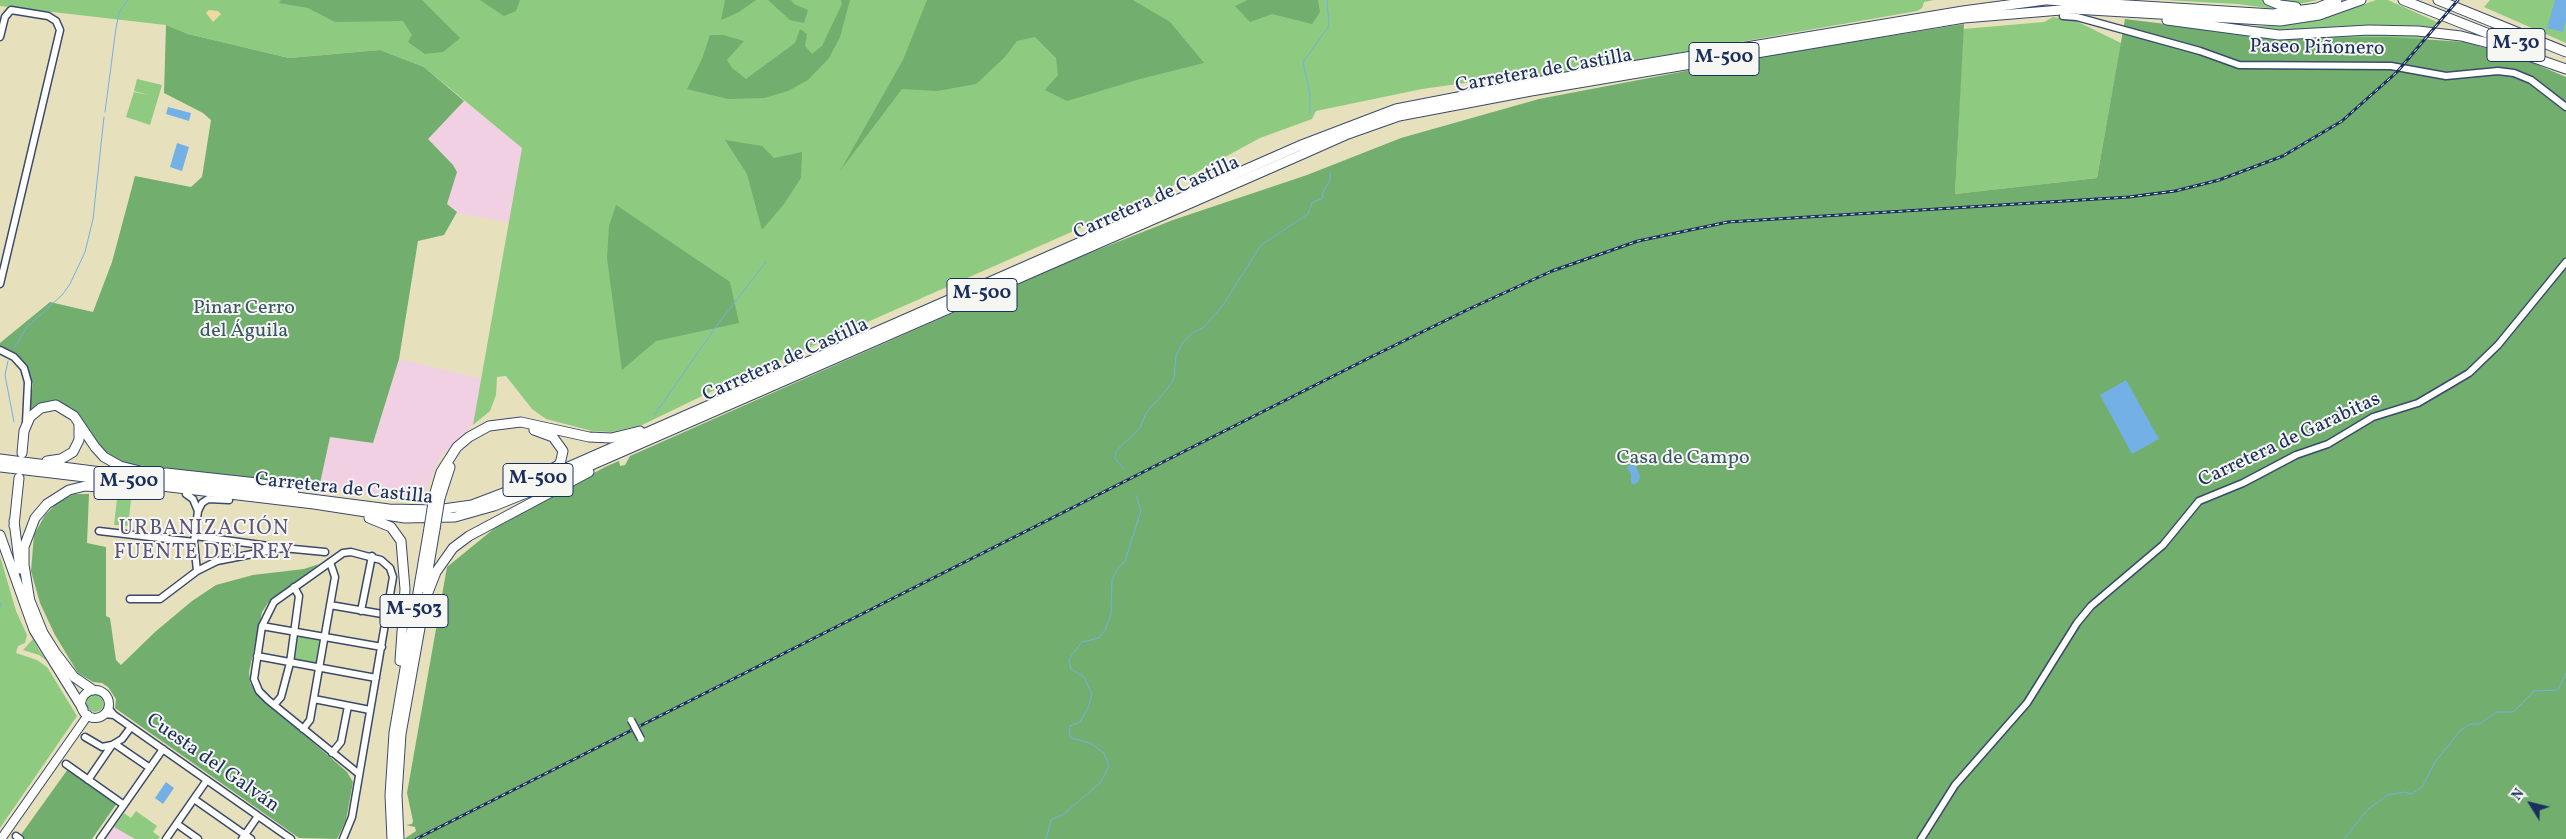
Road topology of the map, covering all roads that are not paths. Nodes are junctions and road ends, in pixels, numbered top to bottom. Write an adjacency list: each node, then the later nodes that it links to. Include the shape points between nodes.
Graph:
1 (2046, 0): 4 (highway, Carretera de Castilla / M-500, via 2273,14 2317,8); 16 (highway, Carretera de Castilla / M-500, via 1438,99 1396,109)
2 (2268, 0): 3 (highway, via 2294,7)
3 (2331, 0)
4 (2337, 0)
5 (2361, 0): 9 (highway, Carretera de Castilla / M-500, via 2320,15 2280,21)
6 (2403, 0): 13 (highway, M-30)
7 (2438, 0): 8 (highway, M-30)
8 (2448, 2): 12 (highway, M-30)
9 (2105, 10): 14 (highway, via 2279,35 2369,30 2461,36); 16 (highway, Carretera de Castilla / M-500, via 2018,12 1918,26 1438,107)
10 (2063, 16): 15 (street, Paseo Piñonero, via 2200,51 2239,65 2391,66 2446,76 2514,73 2531,80)
11 (0, 37): 19 (street, via 11,10 48,16 56,21 60,30)
12 (2566, 52)
13 (2566, 65)
14 (2566, 69)
15 (2566, 108)
16 (1346, 131): 17 (highway, Carretera de Castilla / M-500)
17 (1301, 150): 21 (highway, Carretera de Castilla / M-500); 24 (highway, Carretera de Castilla / M-500)
18 (2566, 262): 96 (street, Carretera de Garabitas, via 2508,333 2469,373 2418,404 2373,417 2328,444 2296,455 2200,501 2163,545 2091,606 2077,623 2036,691 1955,785)
19 (0, 284)
20 (0, 350): 23 (street, via 14,357 24,368 28,382)
21 (706, 406): 32 (highway, M-503, via 611,438 589,437 521,422 488,426 457,447 441,472); 35 (highway, Carretera de Castilla / M-500)
22 (76, 418): 23 (highway, M-500, via 61,406 46,406 33,414); 26 (highway, M-500, via 79,440 68,456 54,461); 37 (highway, M-500, via 100,453 120,466 140,471 267,484)
23 (26, 426): 25 (highway)
24 (660, 436): 36 (highway, Carretera de Castilla / M-500, via 494,506 455,517 405,518); 60 (highway, M-500, via 485,527 453,548 430,586)
25 (22, 453)
26 (0, 459): 37 (highway, Carretera de Castilla / M-500)
27 (0, 467): 33 (highway, Carretera de Castilla / M-500)
28 (0, 472): 30 (highway, M-500)
29 (19, 478): 50 (highway, via 14,521)
30 (148, 491): 31 (highway, M-500); 50 (highway, M-500, via 86,486 69,490 47,504 35,518 24,547)
31 (186, 494): 34 (highway, M-500); 38 (street, via 196,503)
32 (437, 497): 35 (highway, M-500, via 452,462 481,435 500,429 521,428 543,432 559,443 563,451 560,464); 39 (highway, M-503, bridge)
33 (259, 499): 34 (highway, M-500); 36 (highway, Carretera de Castilla / M-500)
34 (229, 500): 38 (street, via 208,499)
35 (489, 500): 37 (highway, Carretera de Castilla / M-500, via 436,510)
36 (290, 502): 64 (highway, via 373,519 391,526 396,532 401,541 405,573)
37 (360, 504)
38 (198, 511): 42 (street)
39 (432, 528): 60 (highway, M-503); 64 (highway, M-503)
40 (99, 531): 42 (street)
41 (0, 535): 50 (highway)
42 (195, 539): 43 (street); 47 (street)
43 (283, 548): 44 (street); 47 (street, via 217,561)
44 (325, 552)
45 (372, 556): 46 (street, via 343,553); 52 (street); 53 (street, via 390,568 393,576)
46 (330, 562): 48 (street); 51 (street, via 335,577)
47 (197, 572): 49 (street, via 160,599)
48 (294, 587): 54 (street, via 274,602); 55 (street, via 299,596)
49 (130, 599)
50 (26, 601): 63 (highway, via 62,662 79,681); 70 (highway, via 40,642)
51 (330, 605): 52 (street); 56 (street)
52 (361, 611): 53 (street)
53 (388, 616): 57 (street)
54 (262, 626): 55 (street); 58 (street)
55 (295, 631): 56 (street); 59 (street)
56 (325, 637): 57 (street); 61 (street)
57 (382, 647): 62 (street)
58 (257, 656): 59 (street); 66 (street, via 254,679 259,692)
59 (290, 662): 61 (street); 66 (street, via 281,697)
60 (413, 662): 88 (highway, M-503, via 398,764)
61 (319, 668): 62 (street); 65 (street)
62 (376, 678): 68 (street)
63 (93, 690): 69 (main road, via 105,694 108,700); 70 (main road, via 84,697)
64 (400, 694): 88 (highway, M-503, via 391,764)
65 (314, 699): 67 (street); 73 (street, via 310,720)
66 (274, 705): 73 (street)
67 (348, 706): 68 (street); 78 (street, via 341,742)
68 (370, 710): 81 (street)
69 (106, 711): 70 (main road, via 96,717); 72 (street, Cuesta del Galván)
70 (85, 712): 90 (main road)
71 (631, 720): 75 (street, bridge)
72 (131, 727): 76 (street, via 122,739); 77 (street, Cuesta del Galván)
73 (303, 729): 78 (street)
74 (85, 737): 76 (street, via 102,747)
75 (642, 741)
76 (113, 744): 80 (street); 82 (street)
77 (163, 749): 80 (street); 83 (street, Cuesta del Galván)
78 (332, 753): 81 (street)
79 (66, 764): 82 (street)
80 (150, 768): 85 (street)
81 (359, 774): 95 (street, via 352,817)
82 (88, 780): 85 (street)
83 (207, 780): 84 (street); 86 (street, Cuesta del Galván)
84 (194, 799): 87 (street); 89 (street)
85 (124, 805): 91 (street)
86 (258, 816): 89 (street); 94 (street, Cuesta del Galván)
87 (176, 824): 92 (street); 93 (street)
88 (395, 835)
89 (246, 838)
90 (1, 839)
91 (100, 839)
92 (166, 839)
93 (198, 839)
94 (292, 839)
95 (343, 839)
96 (1921, 839)

